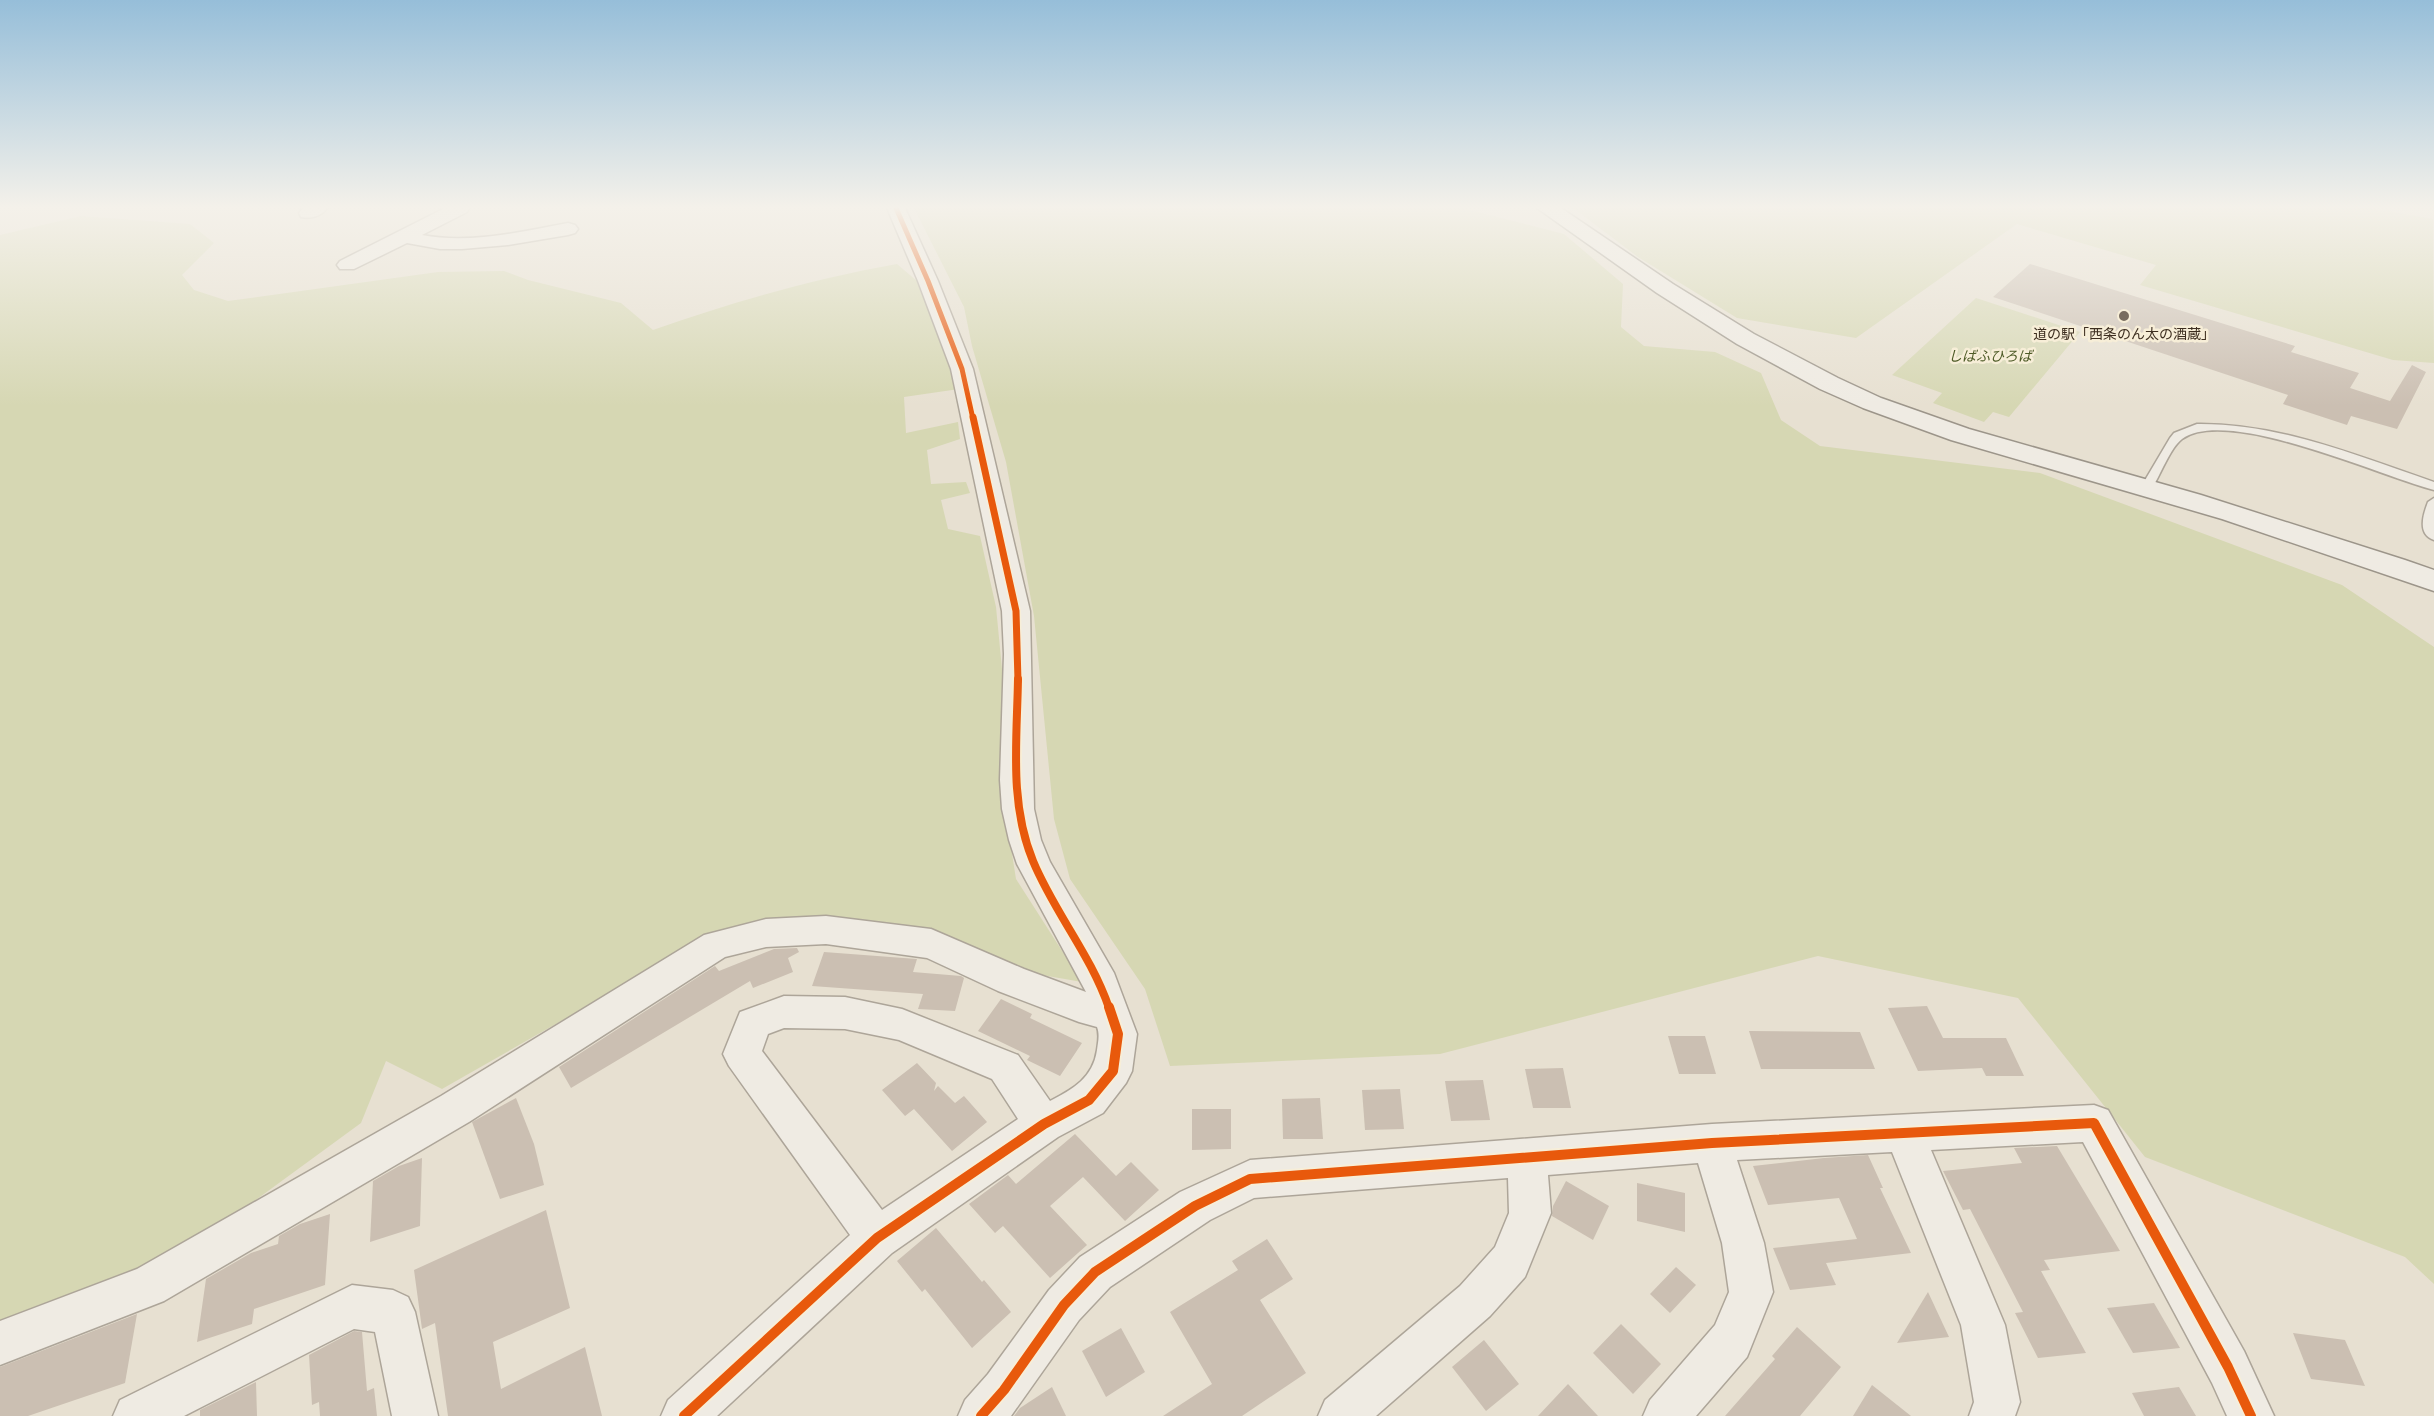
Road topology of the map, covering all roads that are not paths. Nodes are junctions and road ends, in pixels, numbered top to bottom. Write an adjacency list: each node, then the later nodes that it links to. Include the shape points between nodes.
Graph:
1 (925, 274): 8 (street, via 962,369 1016,611 1016,780 1025,840 1034,864 1101,984)
2 (1646, 274): 4 (street, via 1773,356 1874,404 1932,425)
3 (2434, 486): 4 (lane, via 2281,436 2229,426 2189,429 2178,436)
4 (2147, 487): 7 (street)
5 (2434, 502): 6 (lane, via 2428,520 2429,532)
6 (2434, 536)
7 (2434, 581)
8 (1110, 1010): 9 (street, via 1118,1034 1113,1071 1089,1100); 14 (street, via 1092,1011 931,944 826,930 766,933 716,945 455,1109 149,1286)
9 (1044, 1124): 13 (street); 13 (street, via 1005,1067 902,1026 825,1012 784,1012 753,1023 742,1054)
10 (1904, 1132): 11 (street); 21 (street, via 1983,1325 1997,1402); 22 (street, via 2094,1123 2228,1367)
11 (1712, 1143): 12 (street); 20 (street, via 1743,1243 1751,1292 1731,1341)
12 (1527, 1157): 18 (street, via 1250,1179 1195,1206 1095,1272 1064,1305); 19 (street, via 1530,1213 1510,1262 1475,1301)
13 (877, 1238): 15 (street)
14 (0, 1343)
15 (686, 1415)
16 (136, 1416): 17 (street, via 352,1307 393,1311)
17 (415, 1416)
18 (981, 1416)
19 (1341, 1416)
20 (1666, 1416)
21 (1992, 1416)
22 (2250, 1416)

